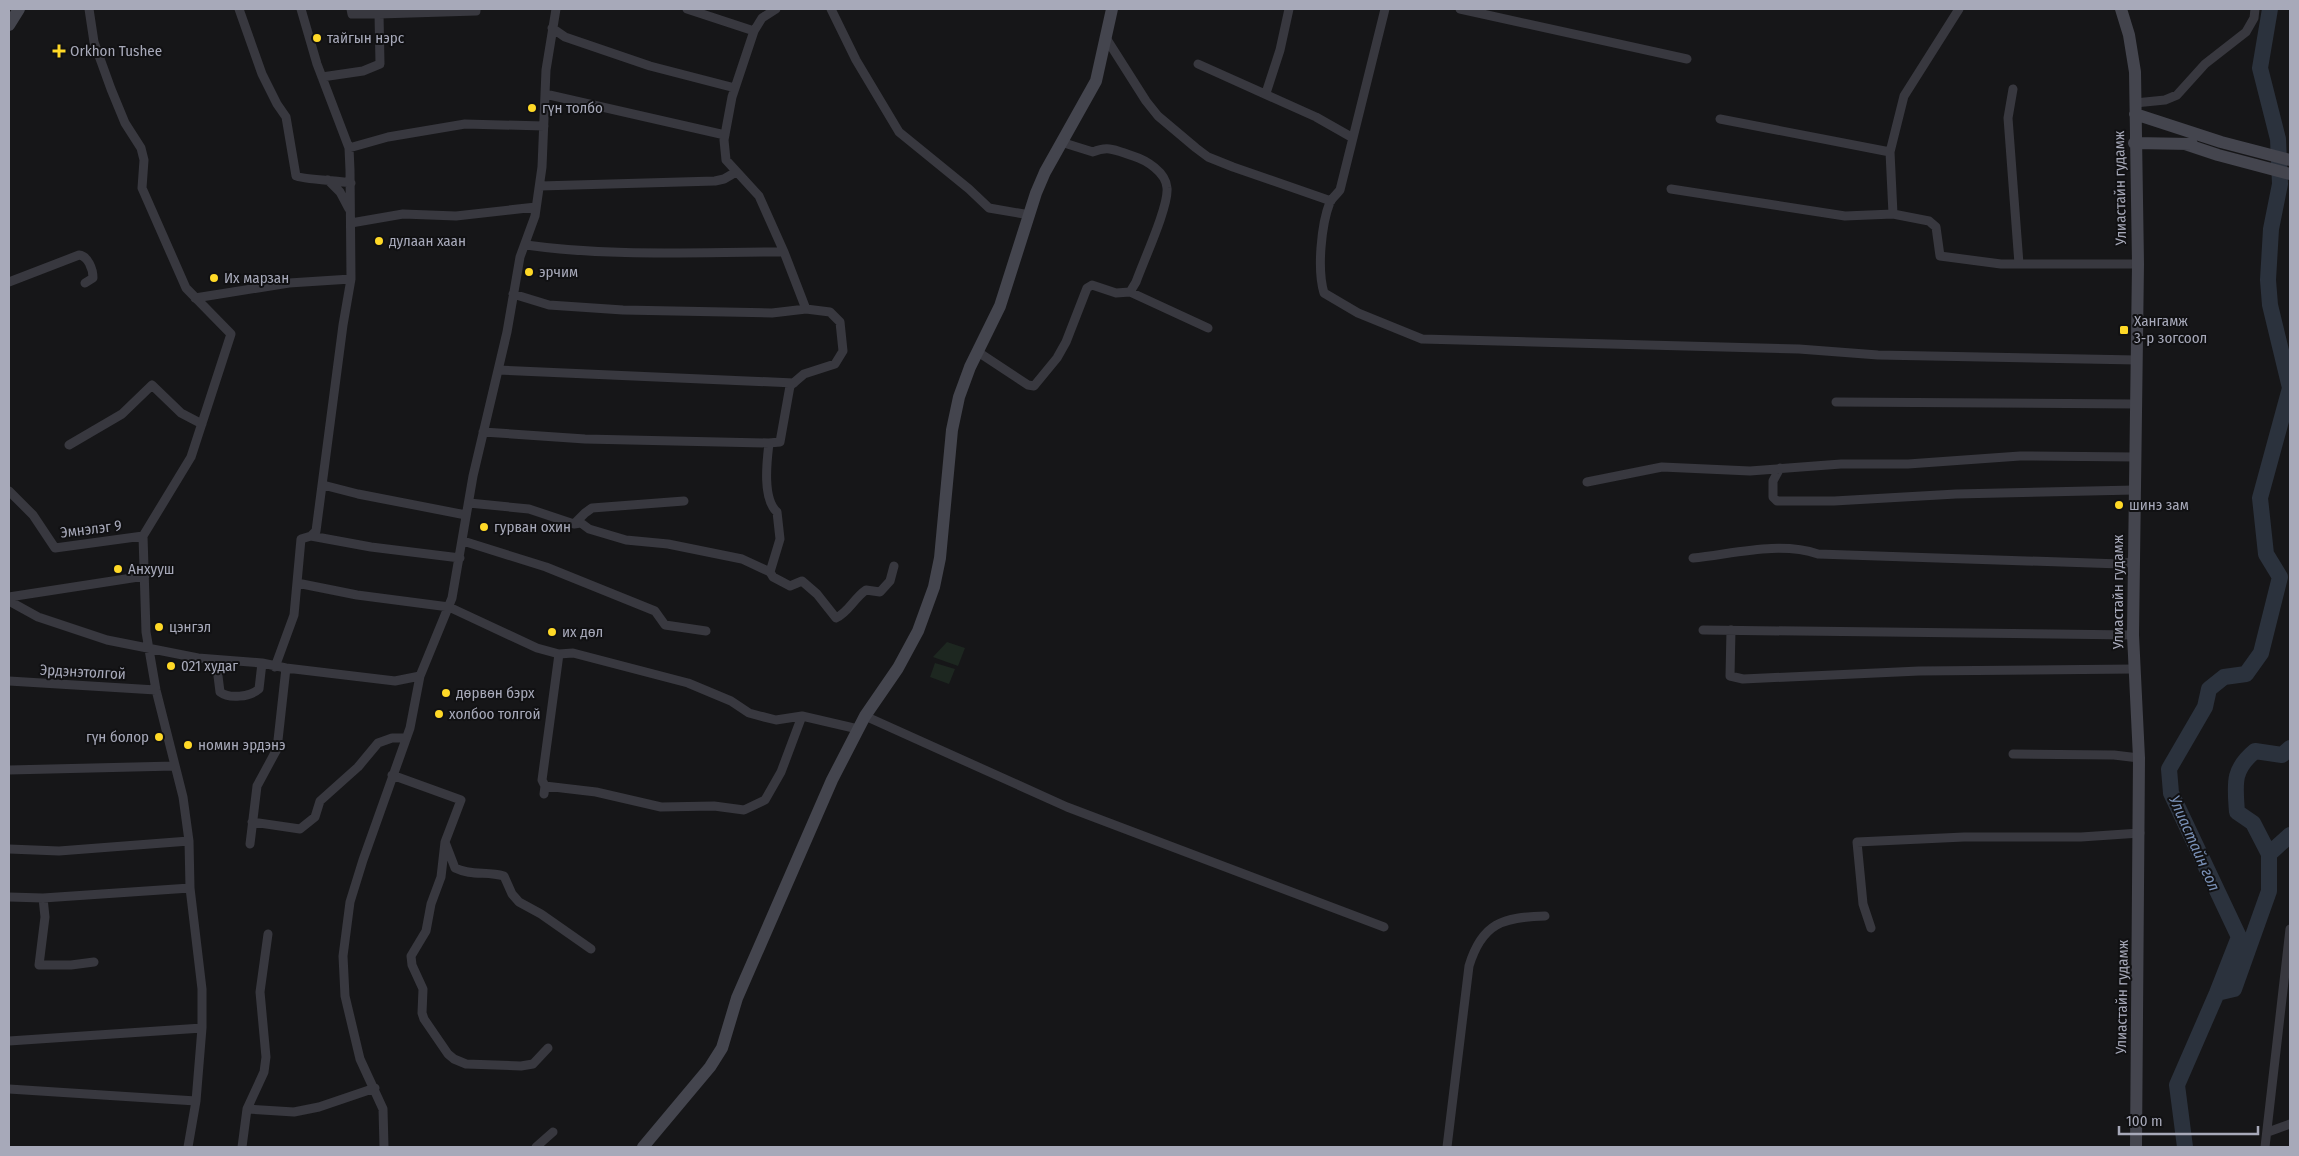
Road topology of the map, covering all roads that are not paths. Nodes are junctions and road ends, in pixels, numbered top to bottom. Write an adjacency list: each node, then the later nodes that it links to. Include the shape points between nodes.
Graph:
1 (89, 9): 63 (street, via 94,42 114,98 141,148 144,160 142,188 186,288)
2 (239, 9): 44 (street, via 262,74 286,117 296,176)
3 (300, 9): 25 (street)
4 (351, 9): 18 (street, via 352,14)
5 (476, 9): 18 (street)
6 (556, 9): 20 (street)
7 (687, 9): 21 (street)
8 (776, 9): 21 (street, via 762,18)
9 (831, 9): 52 (street, via 852,53 899,132 989,208)
10 (1112, 9): 22 (street)
11 (1289, 9): 29 (street)
12 (1385, 9): 34 (street)
13 (1460, 9): 23 (street)
14 (1959, 9): 40 (street, via 1904,96)
15 (2121, 9): 30 (street, Улиастайн гудамж, via 2133,53)
16 (2255, 9): 30 (street, via 2246,32 2205,64 2177,95)
17 (15, 12): 19 (street)
18 (379, 14): 25 (street, via 381,59 378,66)
19 (9, 25)
20 (552, 28): 26 (street, via 565,37 650,66); 28 (street)
21 (754, 31): 26 (street)
22 (1106, 38): 35 (street, via 1091,91); 48 (street, via 1158,116 1196,148 1233,167)
23 (1687, 59)
24 (1198, 64): 29 (street)
25 (322, 77): 39 (street)
26 (736, 88): 33 (street)
27 (2013, 89): 56 (street, via 2008,118)
28 (545, 94): 32 (street); 33 (street)
29 (1266, 94): 34 (street)
30 (2135, 108): 36 (street); 37 (street, Улиастайн гудамж)
31 (1720, 119): 40 (street)
32 (544, 126): 39 (street, via 492,123 446,126); 46 (street)
33 (725, 135): 42 (street, via 726,160)
34 (1353, 138): 48 (street, via 1340,190)
35 (1061, 142): 52 (street, via 1045,172); 61 (street, via 1093,152 1104,147 1146,160 1167,186 1166,201)
36 (2221, 142): 38 (street); 41 (street)
37 (2134, 143): 38 (street); 57 (street, Улиастайн гудамж)
38 (2186, 144): 43 (street, via 2218,156)
39 (348, 148): 45 (street)
40 (1890, 152): 51 (street)
41 (2290, 160)
42 (736, 172): 46 (street, via 715,180); 55 (street, via 759,196)
43 (2290, 174)
44 (325, 179): 45 (street); 50 (street, via 340,192)
45 (351, 182): 50 (street)
46 (540, 186): 49 (street)
47 (1671, 189): 51 (street, via 1845,216)
48 (1330, 200): 67 (street, via 1322,231 1324,293 1358,313 1422,340)
49 (536, 207): 53 (street, via 456,216 403,214); 54 (street)
50 (350, 212): 53 (street)
51 (1893, 214): 56 (street, via 1930,221 1936,227 1940,256)
52 (1030, 215): 66 (street, via 1000,306)
53 (351, 223): 58 (street)
54 (526, 245): 55 (street, via 596,252); 62 (street, via 520,257)
55 (784, 252): 64 (street)
56 (2019, 264): 57 (street)
57 (2138, 264): 67 (street, Улиастайн гудамж)
58 (351, 279): 63 (street, via 289,283); 79 (street)
59 (9, 282): 60 (street, via 83,255 93,274 93,278)
60 (85, 283)
61 (1130, 292): 65 (street); 66 (street, via 1116,293 1092,285 1087,288 1066,342 1034,386)
62 (514, 294): 64 (street, via 549,305 623,310 772,313); 68 (street)
63 (195, 298): 72 (street, via 231,334)
64 (806, 310): 69 (street, via 830,312 840,322 844,351 835,364 804,374)
65 (1208, 328)
66 (978, 352): 114 (street, via 963,382 954,413 940,558 934,588 909,650)
67 (2137, 360): 71 (street, Улиастайн гудамж)
68 (498, 370): 69 (street); 73 (street)
69 (794, 383): 74 (street, via 790,386 780,442)
70 (1836, 402): 71 (street)
71 (2136, 404): 76 (street, Улиастайн гудамж)
72 (202, 424): 75 (street, via 181,413 152,385 122,414); 86 (street, via 191,457)
73 (483, 432): 74 (street, via 585,439); 83 (street)
74 (769, 443): 93 (street, via 768,490 777,512 780,540)
75 (69, 445)
76 (2136, 457): 77 (street, via 2020,456); 80 (street, Улиастайн гудамж)
77 (1780, 468): 78 (street, via 1750,471 1662,467); 80 (street, via 1773,481 1773,497 1777,501 1834,502 1956,494)
78 (1587, 482)
79 (323, 485): 84 (street); 87 (street, via 316,531)
80 (2135, 490): 91 (street, Улиастайн гудамж)
81 (9, 491): 86 (street, Эмнэлэг 9, via 33,515 55,548)
82 (684, 501): 85 (street, via 592,508)
83 (469, 502): 84 (street); 85 (street, via 529,509)
84 (466, 515): 88 (street)
85 (574, 524): 93 (street, via 626,540 668,544 742,559)
86 (143, 536): 94 (street)
87 (311, 536): 89 (street); 95 (street, via 301,539)
88 (463, 540): 89 (street); 101 (street, via 546,567 655,611 665,625)
89 (460, 558): 98 (street)
90 (1693, 558): 91 (street, via 1801,548 1818,554 2121,564)
91 (2135, 561): 102 (street, Улиастайн гудамж)
92 (894, 566): 93 (street, via 890,581 880,592 866,590 836,618 802,581 790,586)
93 (770, 572)
94 (145, 576): 96 (street); 103 (street)
95 (297, 583): 98 (street); 107 (street, via 294,615)
96 (9, 597)
97 (9, 601): 103 (street, via 38,616 107,640)
98 (449, 607): 104 (street, via 537,648); 110 (street)
99 (1703, 630): 100 (street)
100 (1731, 630): 102 (street); 109 (street, via 1730,676 1743,679 1919,670)
101 (706, 631)
102 (2133, 635): 109 (street, Улиастайн гудамж)
103 (149, 648): 105 (street); 112 (street)
104 (559, 654): 113 (street, via 573,654 688,683 760,716 776,720); 113 (street, via 542,780 544,790 596,792 661,807 714,806 744,810 765,800 781,772)
105 (216, 660): 106 (street); 106 (street, via 220,692 225,695 242,696 259,689)
106 (262, 663): 107 (street)
107 (275, 667): 108 (street)
108 (286, 668): 110 (street, via 395,680); 122 (street, via 276,749 257,786)
109 (2134, 669): 118 (street, Улиастайн гудамж)
110 (420, 676): 116 (street)
111 (9, 681): 112 (street, Эрдэнэтолгой)
112 (156, 690): 119 (street)
113 (802, 716): 115 (street)
114 (865, 716): 115 (street); 132 (street, via 1067,807)
115 (858, 729): 152 (street, via 832,780 737,998 722,1048)
116 (406, 738): 121 (street); 122 (street, via 378,743 358,767 320,802 315,817 300,828)
117 (2013, 754): 118 (street)
118 (2139, 758): 123 (street, Улиастайн гудамж)
119 (175, 766): 120 (street); 124 (street)
120 (9, 770)
121 (392, 775): 125 (street, via 462,800); 141 (street, via 350,902 344,956 347,1005 360,1059)
122 (252, 822): 126 (street)
123 (2140, 833): 133 (street, via 1857,842 1863,904); 154 (street, Улиастайн гудамж)
124 (189, 841): 127 (street, via 59,851); 128 (street)
125 (445, 842): 136 (street, via 455,868 465,873 504,876 512,894 520,902); 140 (street, via 441,877 426,931 411,956 422,989 424,1020 448,1054 466,1064 533,1064)
126 (250, 844)
127 (9, 850)
128 (190, 888): 130 (street); 138 (street, via 202,989)
129 (9, 897): 130 (street)
130 (43, 898): 137 (street, via 45,916 39,965)
131 (1544, 916): 153 (street, via 1518,917 1496,924 1483,934 1473,952)
132 (1384, 927)
133 (1871, 928)
134 (2290, 929): 147 (street)
135 (268, 934): 144 (street, via 260,992 266,1057 264,1072)
136 (591, 949)
137 (94, 962)
138 (202, 1028): 139 (street); 143 (street)
139 (9, 1040)
140 (548, 1048)
141 (375, 1088): 144 (street, via 294,1112); 150 (street, via 383,1109)
142 (9, 1089): 143 (street)
143 (196, 1101): 148 (street)
144 (247, 1109): 149 (street)
145 (2290, 1124): 147 (street)
146 (553, 1132): 151 (street)
147 (2268, 1132): 155 (street)
148 (188, 1147)
149 (242, 1147)
150 (384, 1147)
151 (536, 1147)
152 (643, 1147)
153 (1447, 1147)
154 (2136, 1147)
155 (2265, 1147)

